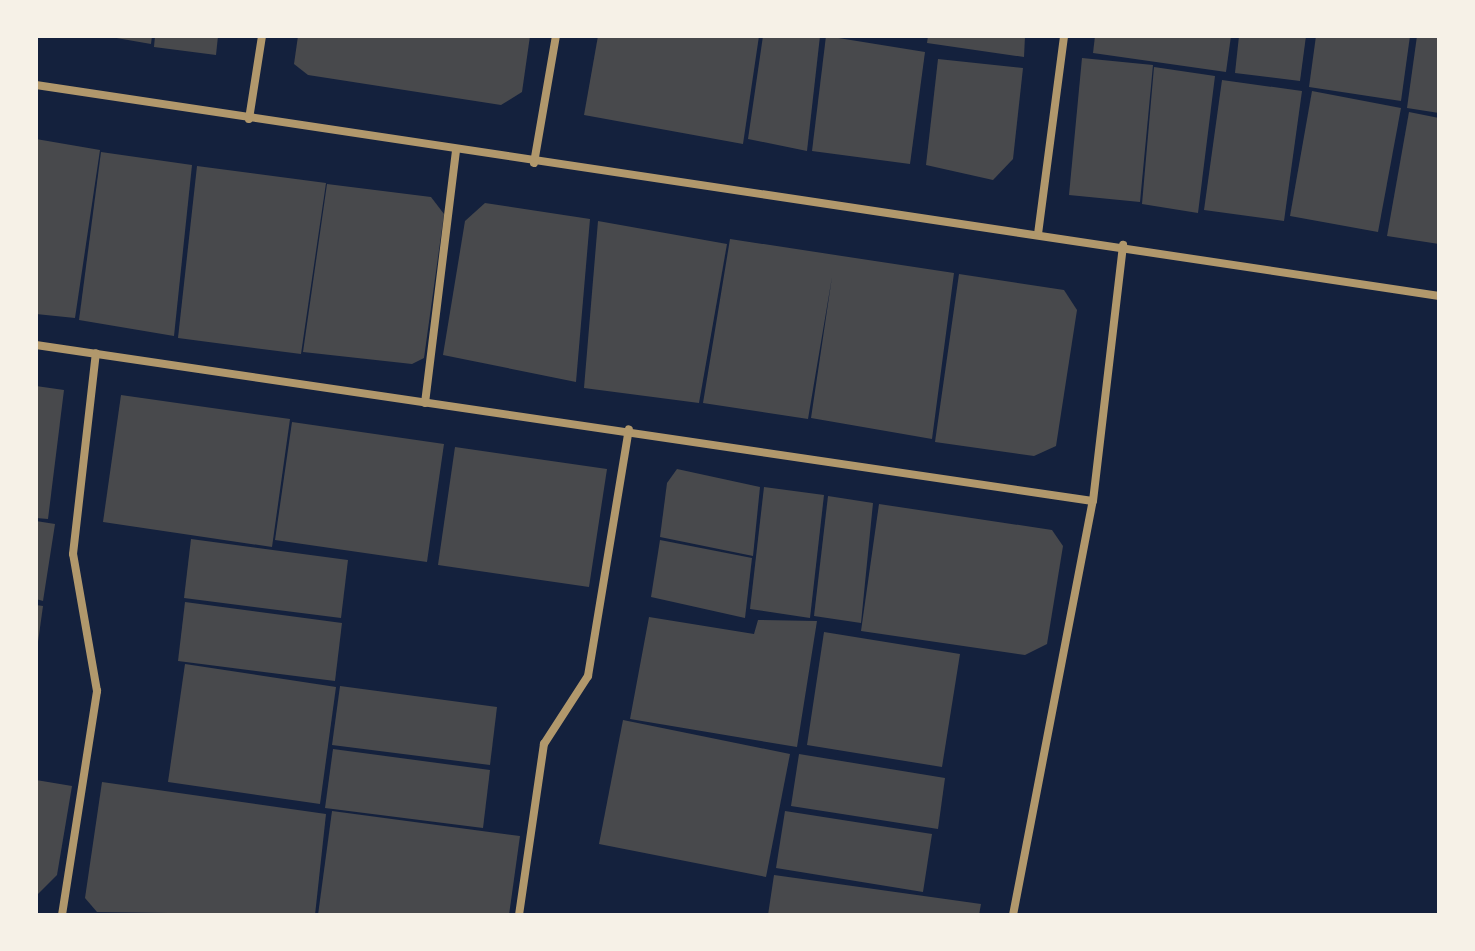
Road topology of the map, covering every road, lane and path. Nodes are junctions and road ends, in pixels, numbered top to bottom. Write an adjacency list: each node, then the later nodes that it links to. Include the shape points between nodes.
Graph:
1 (262, 36): 5 (street)
2 (556, 36): 7 (street)
3 (1064, 36): 8 (street)
4 (36, 85): 5 (street)
5 (249, 119): 6 (street)
6 (456, 151): 7 (street); 13 (street)
7 (534, 163): 8 (street)
8 (1038, 234): 9 (street)
9 (1123, 245): 10 (street); 15 (street)
10 (1439, 296)
11 (36, 345): 12 (street)
12 (96, 353): 13 (street); 16 (street, via 73,554 97,691)
13 (425, 403): 14 (street)
14 (629, 429): 15 (street); 17 (street, via 588,676 544,744)
15 (1093, 501): 18 (street)
16 (62, 915)
17 (519, 915)
18 (1013, 915)

